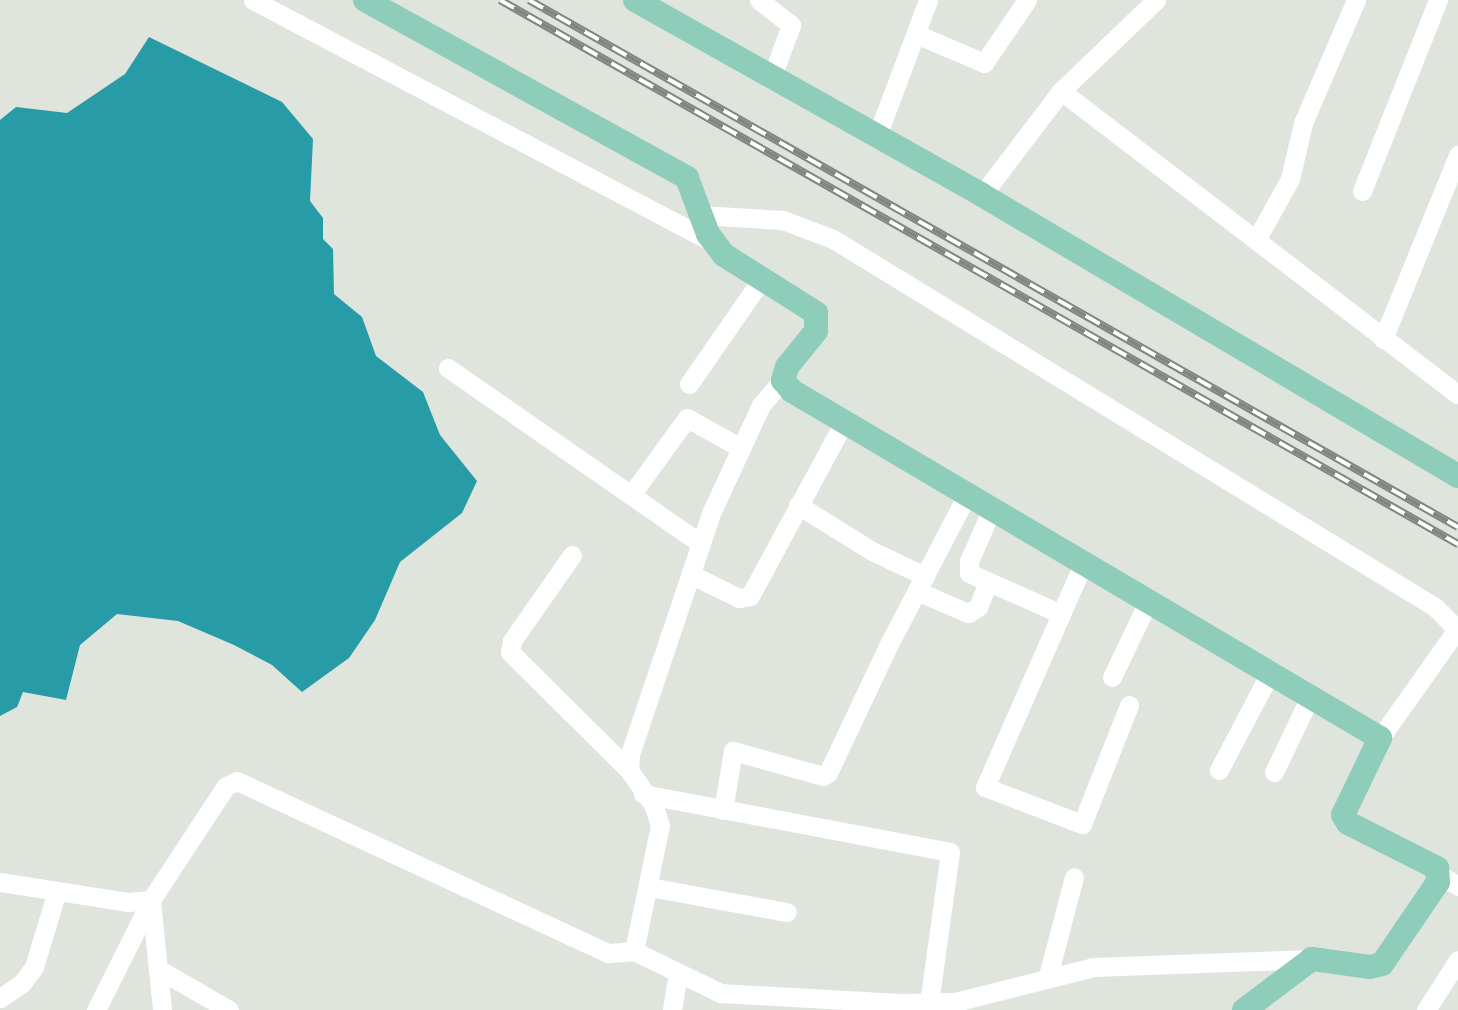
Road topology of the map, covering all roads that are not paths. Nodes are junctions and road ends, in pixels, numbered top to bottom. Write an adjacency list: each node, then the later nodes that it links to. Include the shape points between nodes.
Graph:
1 (253, 0): 19 (street)
2 (365, 0): 17 (main road, via 687,178)
3 (635, 0): 11 (main road)
4 (759, 0): 11 (street, via 791,25)
5 (928, 0): 10 (street)
6 (1027, 0): 10 (street, via 984,63)
7 (1156, 0): 12 (street)
8 (1356, 0): 18 (street, via 1303,123 1290,179)
9 (1438, 0): 15 (street)
10 (916, 34): 13 (street)
11 (772, 77): 13 (main road)
12 (1061, 91): 16 (street); 18 (street)
13 (877, 136): 16 (main road)
14 (1458, 155): 21 (street)
15 (1362, 191)
16 (982, 195): 28 (main road)
17 (700, 215): 19 (main road); 41 (street, via 783,220 833,239 1434,607)
18 (1256, 240): 21 (street)
19 (714, 243): 20 (main road, via 724,255)
20 (763, 277): 23 (main road, via 808,305 818,321); 24 (street)
21 (1383, 339): 25 (street)
22 (448, 368): 29 (street)
23 (783, 380): 26 (main road); 27 (street, via 761,405)
24 (689, 384)
25 (1458, 394)
26 (844, 422): 30 (main road); 31 (street)
27 (741, 448): 29 (street, via 687,418); 33 (street)
28 (1458, 476)
29 (631, 495): 33 (street)
30 (967, 497): 32 (main road); 38 (street)
31 (798, 505): 36 (street, via 748,598); 38 (street)
32 (991, 511): 35 (main road); 37 (street, via 968,570)
33 (701, 544): 36 (street)
34 (572, 555): 47 (street, via 512,640 510,652)
35 (1083, 564): 39 (main road); 40 (street)
36 (690, 574): 47 (street, via 630,754)
37 (988, 582): 38 (street, via 978,607 968,613); 40 (street)
38 (921, 584): 51 (street, via 826,775 733,751)
39 (1148, 602): 42 (main road); 43 (street)
40 (1060, 614): 45 (street, via 986,782 987,791 1082,824)
41 (1458, 628): 46 (street)
42 (1270, 673): 44 (main road); 48 (street)
43 (1112, 677)
44 (1310, 697): 46 (main road); 49 (street)
45 (1129, 705)
46 (1380, 738): 53 (main road, via 1343,815 1348,823 1437,868)
47 (629, 771): 50 (street)
48 (1219, 771)
49 (1274, 772)
50 (643, 794): 51 (street); 55 (street, via 654,806 660,826)
51 (723, 810): 66 (street, via 950,852)
52 (1074, 877): 64 (street)
53 (1449, 881): 60 (main road, via 1382,964 1370,967)
54 (0, 882): 56 (street)
55 (649, 887): 58 (street); 59 (street)
56 (57, 891): 57 (street, via 128,902); 65 (street, via 34,967 23,983)
57 (151, 900): 59 (street, via 226,786 237,781 608,953); 62 (street); 68 (street)
58 (787, 912)
59 (634, 951): 63 (street)
60 (1312, 959): 64 (street, via 1093,967); 72 (main road)
61 (1458, 960): 73 (street)
62 (158, 969): 69 (street); 70 (street)
63 (678, 972): 67 (street, via 731,995); 71 (street)
64 (1048, 976): 66 (street, via 979,998)
65 (0, 998)
66 (929, 1003): 67 (street)
67 (900, 1007)
68 (96, 1010)
69 (162, 1010)
70 (229, 1010)
71 (672, 1010)
72 (1244, 1010)
73 (1426, 1010)

